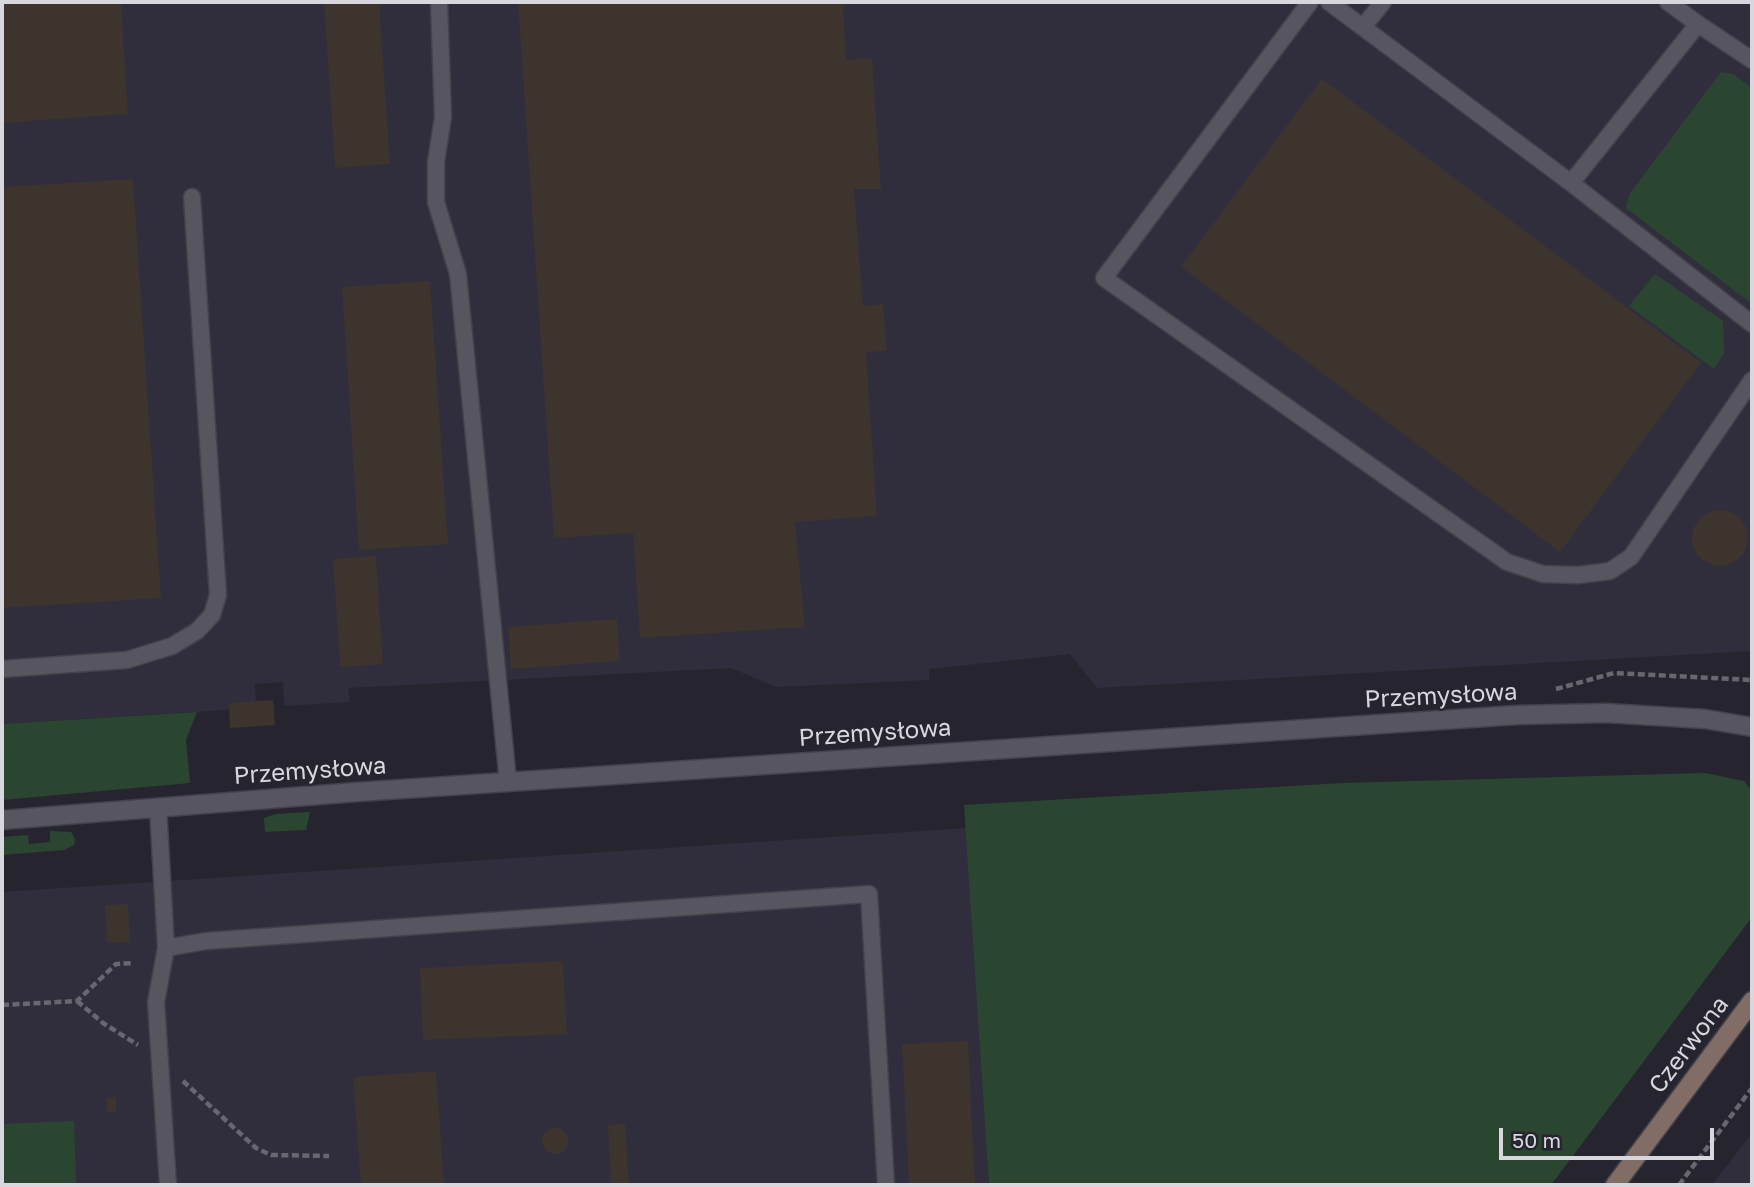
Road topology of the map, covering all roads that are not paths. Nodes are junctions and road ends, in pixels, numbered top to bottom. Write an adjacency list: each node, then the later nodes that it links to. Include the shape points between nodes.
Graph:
1 (439, 2): 15 (lane, via 443,117 436,202 458,274)
2 (1310, 2): 12 (lane, via 1104,278 1507,562 1544,574 1610,571 1631,557)
3 (1329, 2): 7 (lane)
4 (1383, 2): 7 (lane)
5 (1668, 2): 6 (lane)
6 (1698, 24): 8 (lane); 9 (lane)
7 (1363, 27): 9 (lane)
8 (1752, 60)
9 (1571, 183): 11 (lane)
10 (192, 197): 13 (lane, via 218,595 212,615 172,646 127,660)
11 (1752, 324)
12 (1752, 380)
13 (2, 669)
14 (1752, 727): 15 (street, Przemysłowa, via 1606,713 1517,716)
15 (508, 782): 16 (street, Przemysłowa)
16 (158, 807): 17 (street, Przemysłowa); 18 (lane)
17 (2, 820)
18 (166, 948): 20 (lane, via 156,1002); 21 (lane, via 869,894)
19 (1752, 1001): 22 (main road, Czerwona)
20 (168, 1185)
21 (886, 1185)
22 (1615, 1185)

